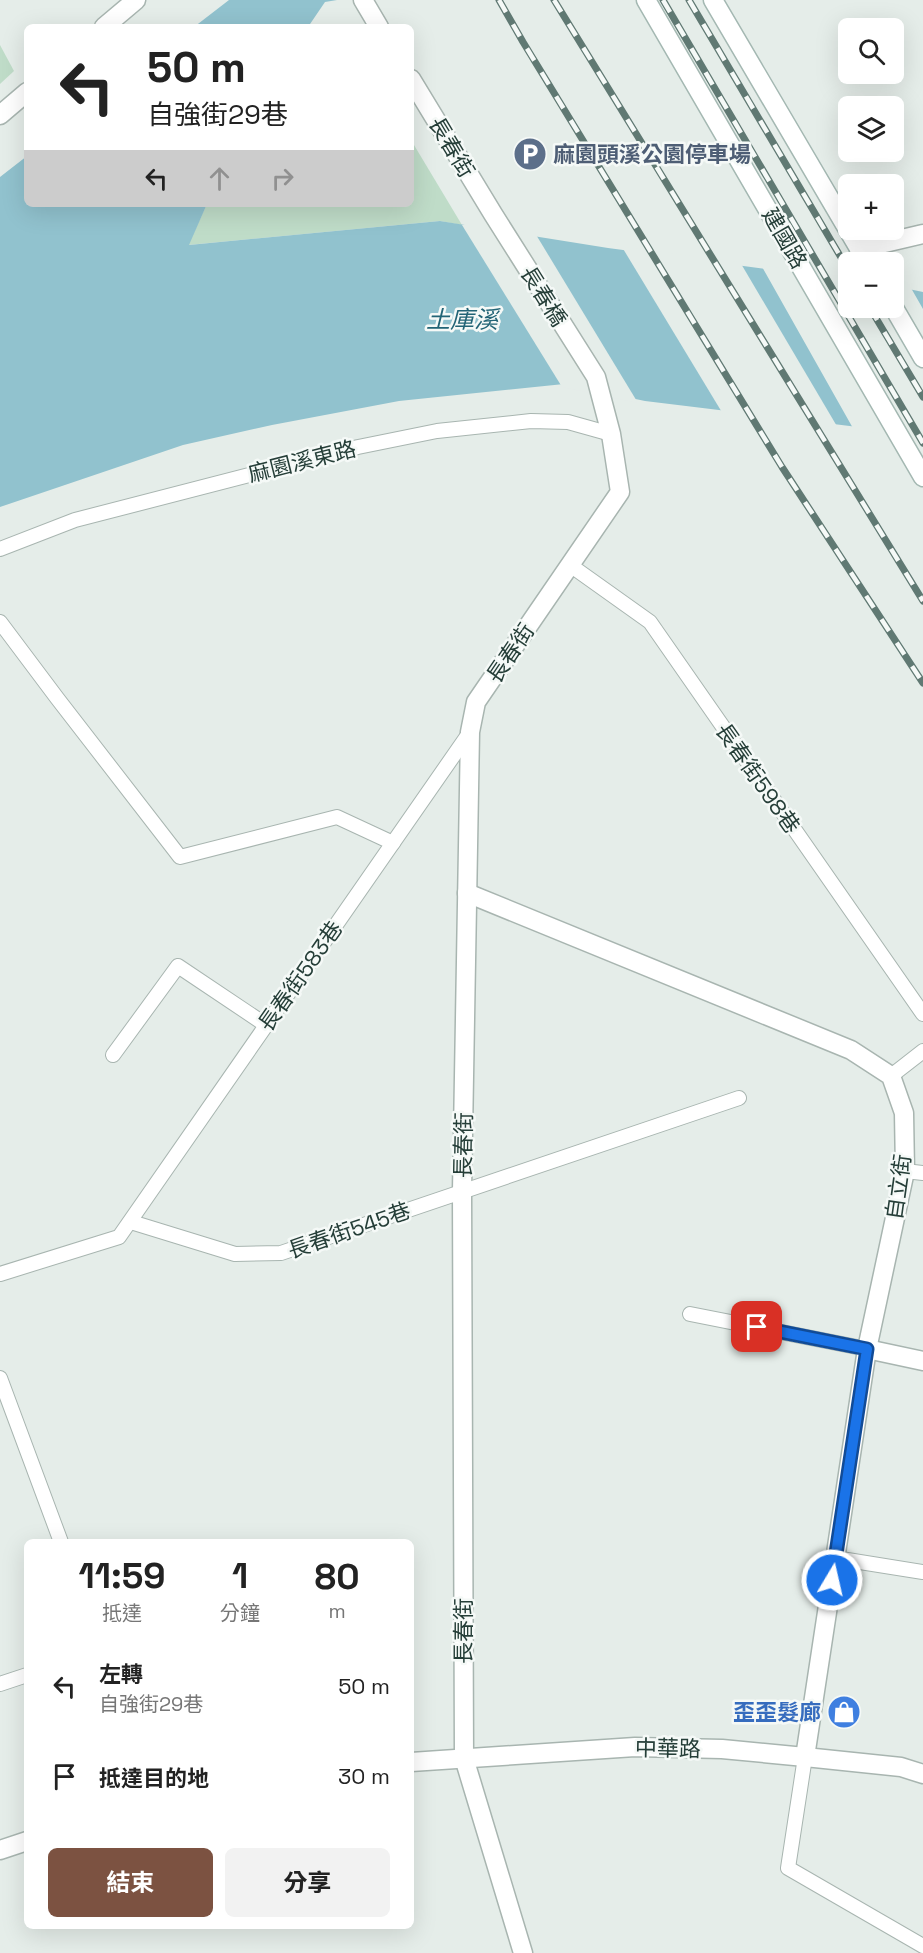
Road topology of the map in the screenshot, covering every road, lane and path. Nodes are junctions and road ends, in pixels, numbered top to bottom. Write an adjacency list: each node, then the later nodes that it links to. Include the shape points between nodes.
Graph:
1 (136, 0): 5 (street)
2 (363, 0): 6 (street)
3 (646, 0): 18 (street, 建國路)
4 (713, 0): 12 (street)
5 (108, 24)
6 (377, 24)
7 (414, 84): 10 (street, 長春街)
8 (24, 95): 9 (street)
9 (0, 115)
10 (493, 214): 16 (street, 長春橋)
11 (923, 234): 13 (street)
12 (861, 252)
13 (874, 252)
14 (900, 318): 15 (street)
15 (923, 358)
16 (596, 377): 17 (street, 長春街)
17 (611, 434): 19 (lane, 麻園溪東路, via 568,422 541,421 437,431 358,447 75,520); 20 (street, 長春街, via 620,492)
18 (921, 474)
19 (0, 549)
20 (570, 565): 22 (street, 長春街, via 476,702); 25 (lane, 長春街598巷, via 650,622)
21 (0, 622): 23 (lane, via 180,857 336,817)
22 (470, 732): 23 (lane, 長春街583巷); 24 (street, 長春街)
23 (393, 843): 26 (lane, 長春街583巷)
24 (467, 893): 29 (street, via 851,1050); 32 (street, 長春街)
25 (923, 1014)
26 (266, 1025): 28 (lane, via 178,966); 33 (lane, 長春街583巷)
27 (923, 1051): 29 (lane)
28 (113, 1055)
29 (891, 1076): 31 (street, 自立街, via 904,1113)
30 (739, 1098): 32 (lane, 長春街545巷)
31 (914, 1172): 36 (street, 自立街)
32 (462, 1191): 33 (lane, 長春街545巷, via 281,1254 235,1254); 45 (street, 長春街)
33 (130, 1222): 34 (lane, 長春街583巷, via 119,1237)
34 (0, 1274)
35 (690, 1314): 36 (lane)
36 (867, 1349): 37 (street); 40 (street, 自立街)
37 (923, 1361)
38 (0, 1378): 39 (lane)
39 (61, 1539)
40 (835, 1558): 41 (lane); 44 (street, 自立街)
41 (923, 1572)
42 (24, 1676): 43 (lane)
43 (0, 1684)
44 (805, 1756): 45 (street, 中華路, via 635,1747); 47 (street, 中華路, via 901,1767); 50 (lane, via 788,1868)
45 (464, 1758): 46 (street, 中華路); 51 (street, 長春街)
46 (414, 1762)
47 (923, 1774)
48 (24, 1841): 49 (street)
49 (0, 1850)
50 (923, 1946)
51 (523, 1953)

